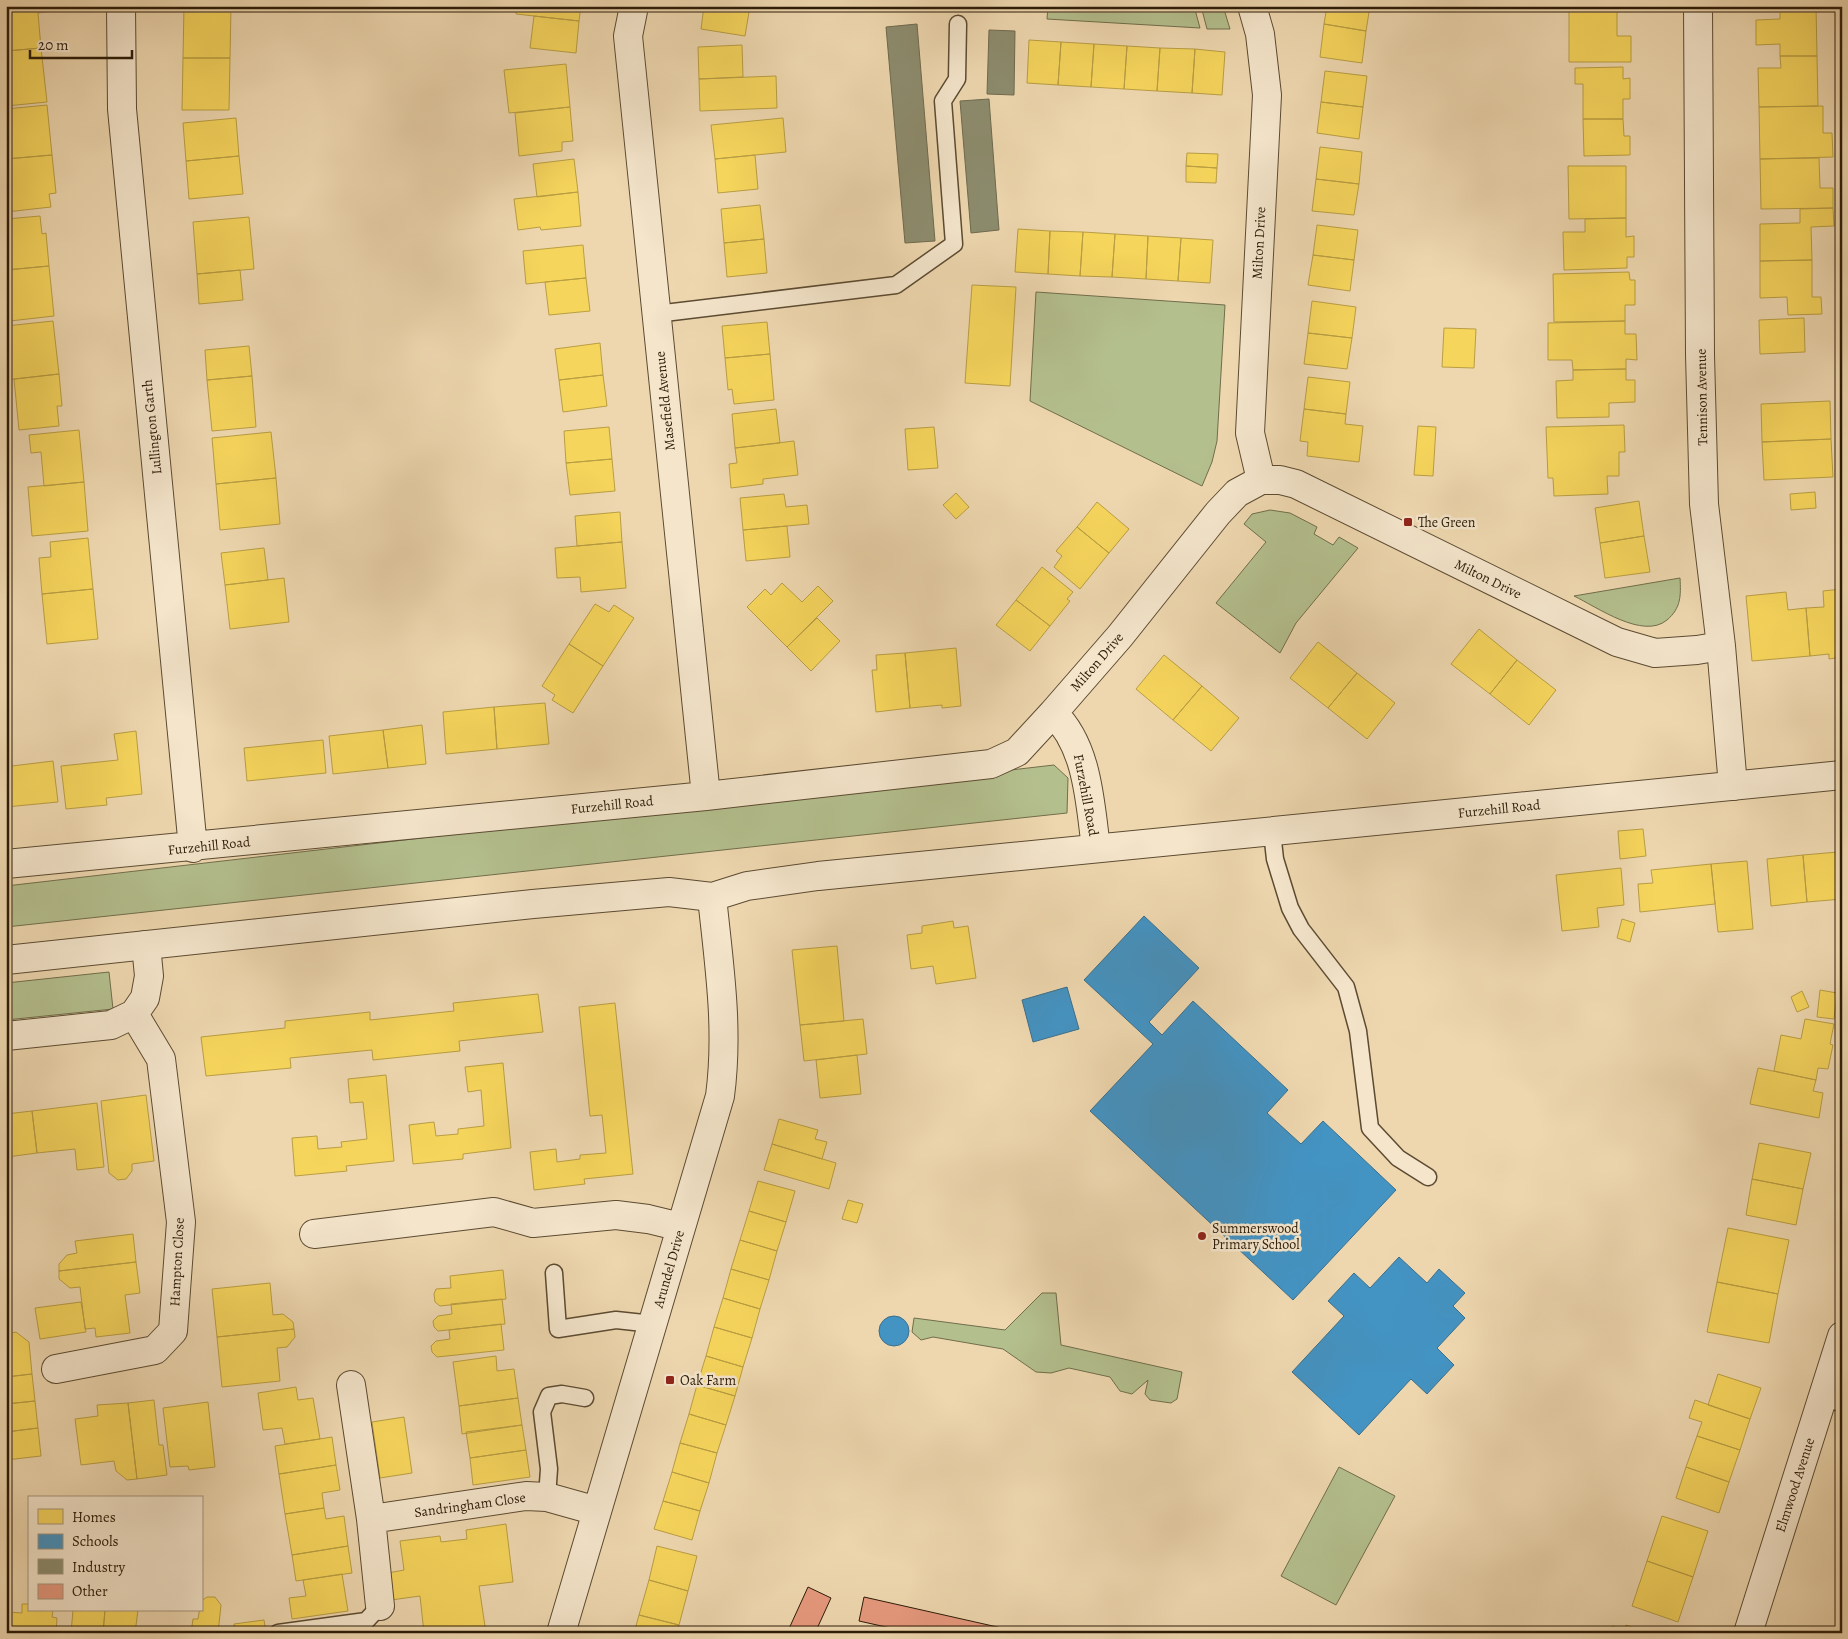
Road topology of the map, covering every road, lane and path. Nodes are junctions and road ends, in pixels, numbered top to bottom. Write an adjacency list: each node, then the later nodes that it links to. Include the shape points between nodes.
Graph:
1 (121, 6): 14 (street, Lullington Garth, via 122,109)
2 (634, 6): 6 (street, Masefield Avenue, via 628,36)
3 (1252, 6): 7 (street, Milton Drive, via 1260,34 1267,95 1250,433)
4 (1698, 6): 8 (street, Tennison Avenue, via 1704,504)
5 (958, 24): 6 (lane, via 957,78 943,101 954,244 896,285)
6 (656, 314): 12 (street, Masefield Avenue)
7 (1261, 480): 8 (street, Milton Drive, via 1296,484 1617,642 1656,653); 9 (street, Milton Drive, via 1237,493 1218,513 1120,636)
8 (1721, 646): 11 (street, Tennison Avenue)
9 (1053, 712): 12 (street, Furzehill Road, via 1017,752 991,764); 15 (street, Furzehill Road, via 1075,739)
10 (1842, 775): 11 (street, Furzehill Road)
11 (1733, 786): 13 (street, Furzehill Road)
12 (706, 796): 14 (street, Furzehill Road)
13 (1272, 832): 15 (street, Furzehill Road); 22 (lane, via 1290,908 1301,929 1346,988 1358,1031 1370,1128 1398,1158)
14 (193, 848): 16 (street, Furzehill Road)
15 (1096, 848): 17 (street, Furzehill Road, via 818,876 747,886)
16 (6, 864)
17 (712, 897): 18 (street, Furzehill Road, via 669,892); 23 (street, Arundel Drive, via 725,1019 725,1059 720,1096)
18 (146, 945): 19 (street, Furzehill Road); 20 (street, via 149,976 145,998)
19 (6, 960)
20 (134, 1014): 21 (street, via 110,1025); 28 (street, Hampton Close, via 160,1059 181,1222 173,1331 155,1350)
21 (6, 1036)
22 (1428, 1177)
23 (681, 1228): 24 (street, via 616,1215 533,1223 494,1212); 26 (street, Arundel Drive)
24 (314, 1234)
25 (554, 1273): 26 (lane, via 558,1329 616,1320)
26 (653, 1324): 33 (street, Arundel Drive)
27 (1842, 1336): 31 (street, Elmwood Avenue)
28 (56, 1369)
29 (351, 1385): 34 (street)
30 (585, 1398): 32 (lane, via 562,1394 549,1396 542,1412 550,1469)
31 (1832, 1401): 38 (street, Elmwood Avenue)
32 (547, 1497): 33 (street, Sandringham Close); 34 (street, Sandringham Close, via 526,1496)
33 (597, 1511): 37 (street, Arundel Drive)
34 (371, 1520): 35 (street)
35 (380, 1606): 36 (lane, via 366,1621)
36 (278, 1633)
37 (561, 1633)
38 (1748, 1633)

